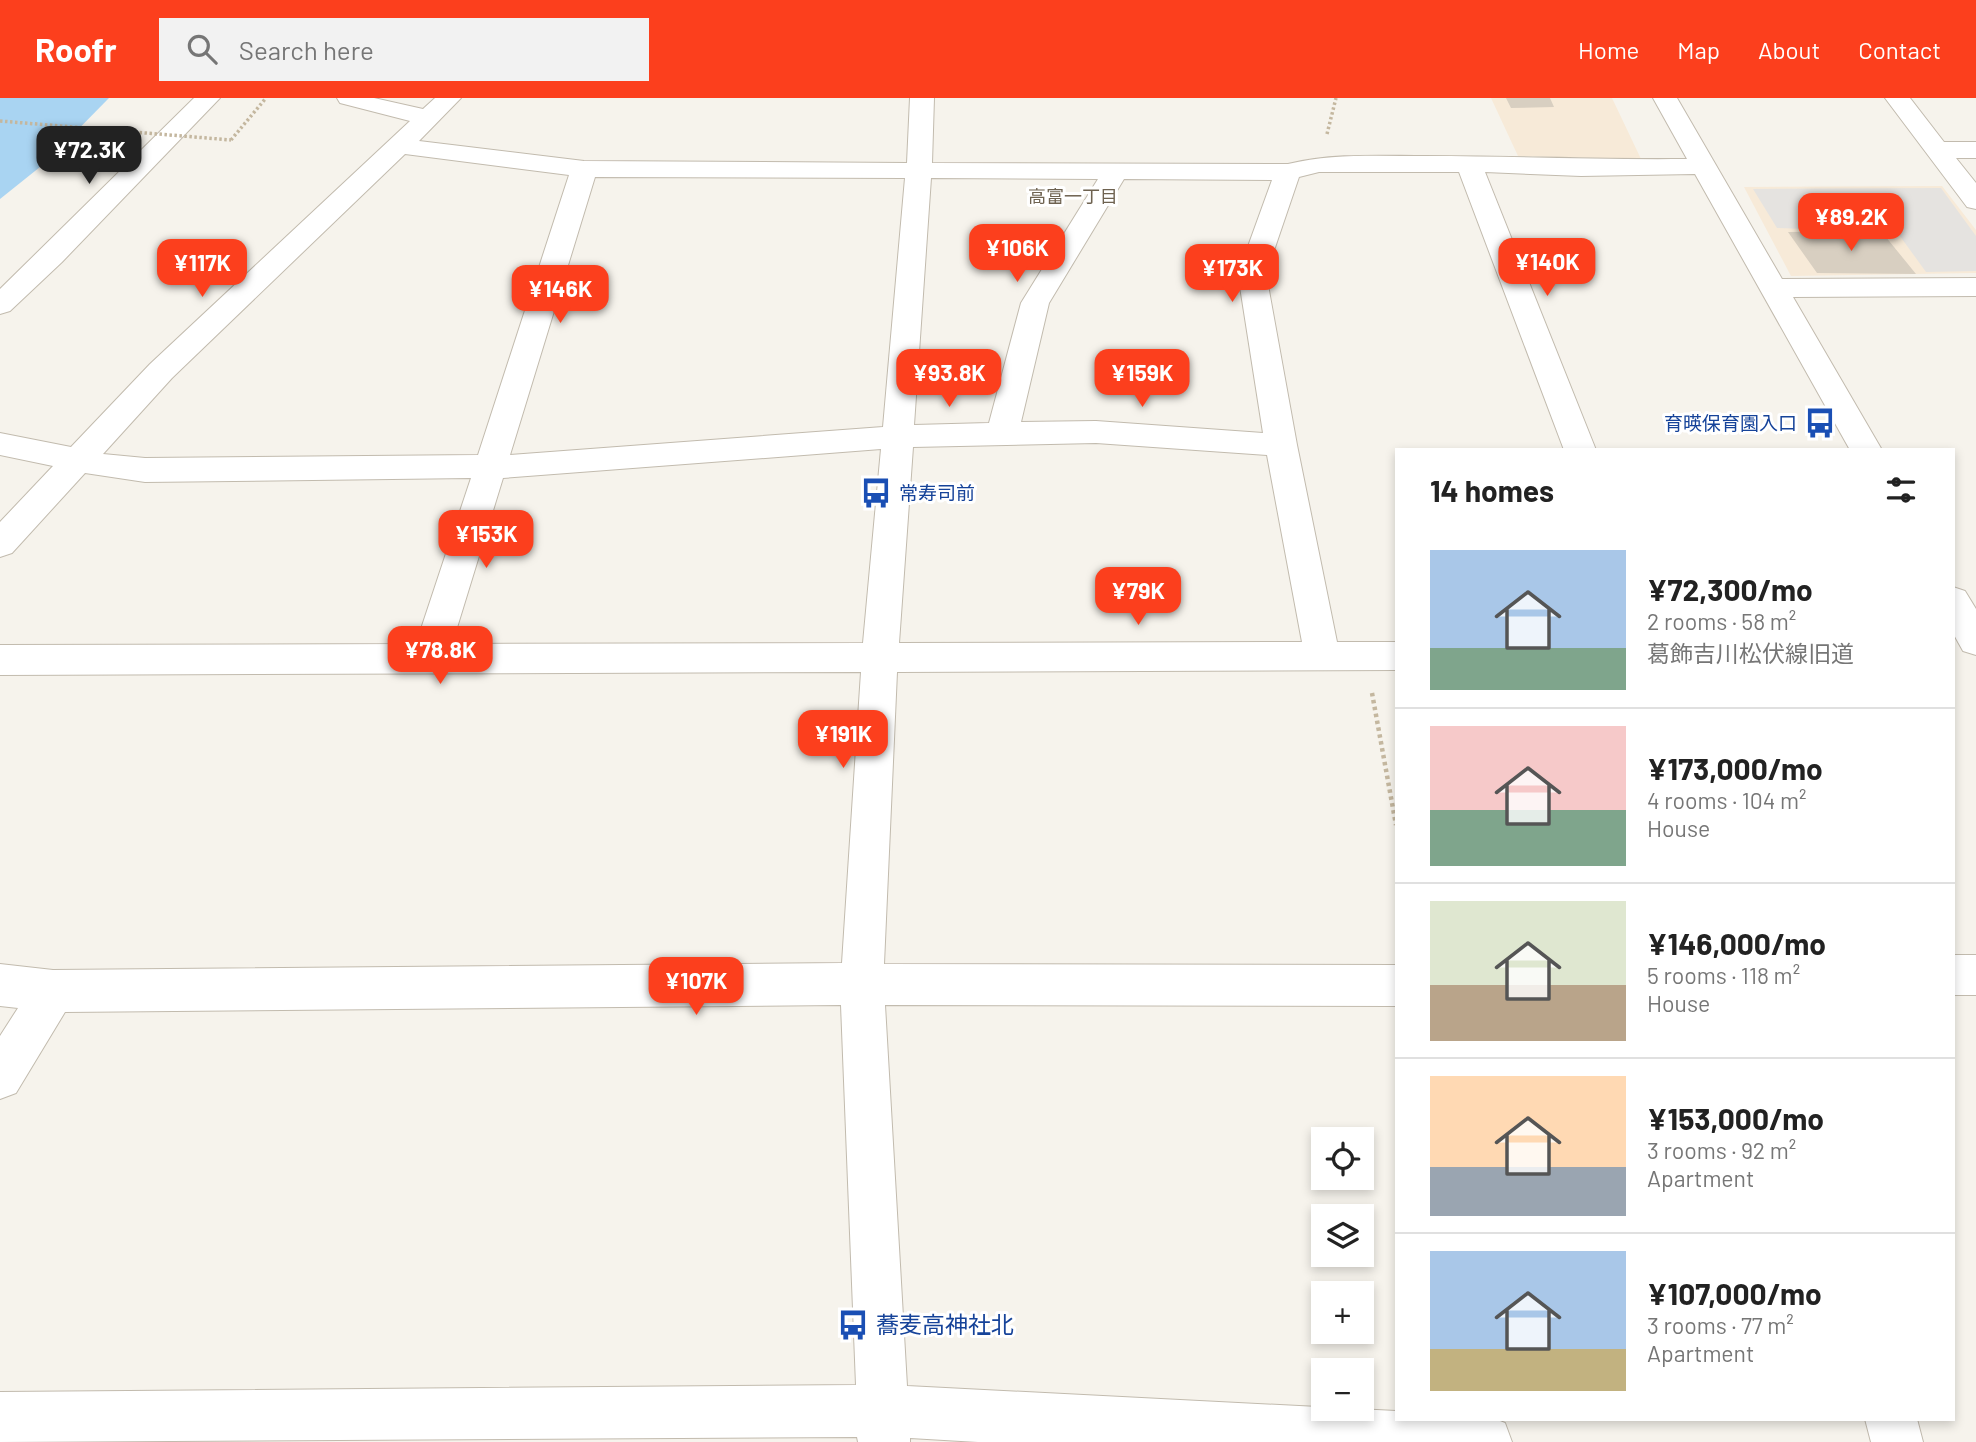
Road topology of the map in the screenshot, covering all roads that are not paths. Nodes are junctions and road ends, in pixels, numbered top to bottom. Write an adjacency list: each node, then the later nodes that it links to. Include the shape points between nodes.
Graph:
1 (208, 98): 19 (street)
2 (349, 98): 6 (street, via 381,108)
3 (922, 98): 14 (street)
4 (1665, 98): 11 (street)
5 (1897, 98): 8 (street)
6 (439, 108): 7 (street)
7 (400, 146): 12 (street); 26 (street, via 161,371)
8 (1936, 150): 9 (street); 16 (street)
9 (1976, 150)
10 (1469, 164): 11 (street); 15 (street, via 1319,164); 24 (street)
11 (1703, 166): 18 (street)
12 (584, 169): 14 (street); 27 (street)
13 (1117, 170): 14 (street); 15 (street); 20 (street, via 1035,303)
14 (919, 171): 21 (street)
15 (1288, 172): 23 (street, via 1252,274)
16 (1976, 201)
17 (1976, 287): 18 (street)
18 (1772, 288): 25 (street)
19 (0, 304)
20 (1002, 434): 21 (street); 23 (street, via 1096,432)
21 (898, 436): 27 (street); 34 (street)
22 (0, 444): 26 (street)
23 (1281, 445): 33 (street)
24 (1579, 448)
25 (1865, 448)
26 (78, 460): 27 (street, via 145,470); 28 (street)
27 (490, 467): 36 (street)
28 (0, 544)
29 (1955, 604): 30 (street)
30 (1976, 641)
31 (1976, 650): 32 (street)
32 (1955, 651)
33 (1322, 655): 34 (street); 35 (street)
34 (880, 656): 36 (street); 40 (street)
35 (1380, 656)
36 (430, 658): 37 (street)
37 (0, 660)
38 (1955, 975): 39 (street)
39 (1976, 975)
40 (862, 984): 42 (street); 43 (street); 47 (street)
41 (0, 985): 43 (street)
42 (1395, 985)
43 (53, 991): 44 (street)
44 (0, 1077)
45 (1892, 1421): 50 (street)
46 (31, 1426): 48 (street)
47 (883, 1426): 48 (street); 49 (street)
48 (524, 1427)
49 (1486, 1442)
50 (1897, 1442)

